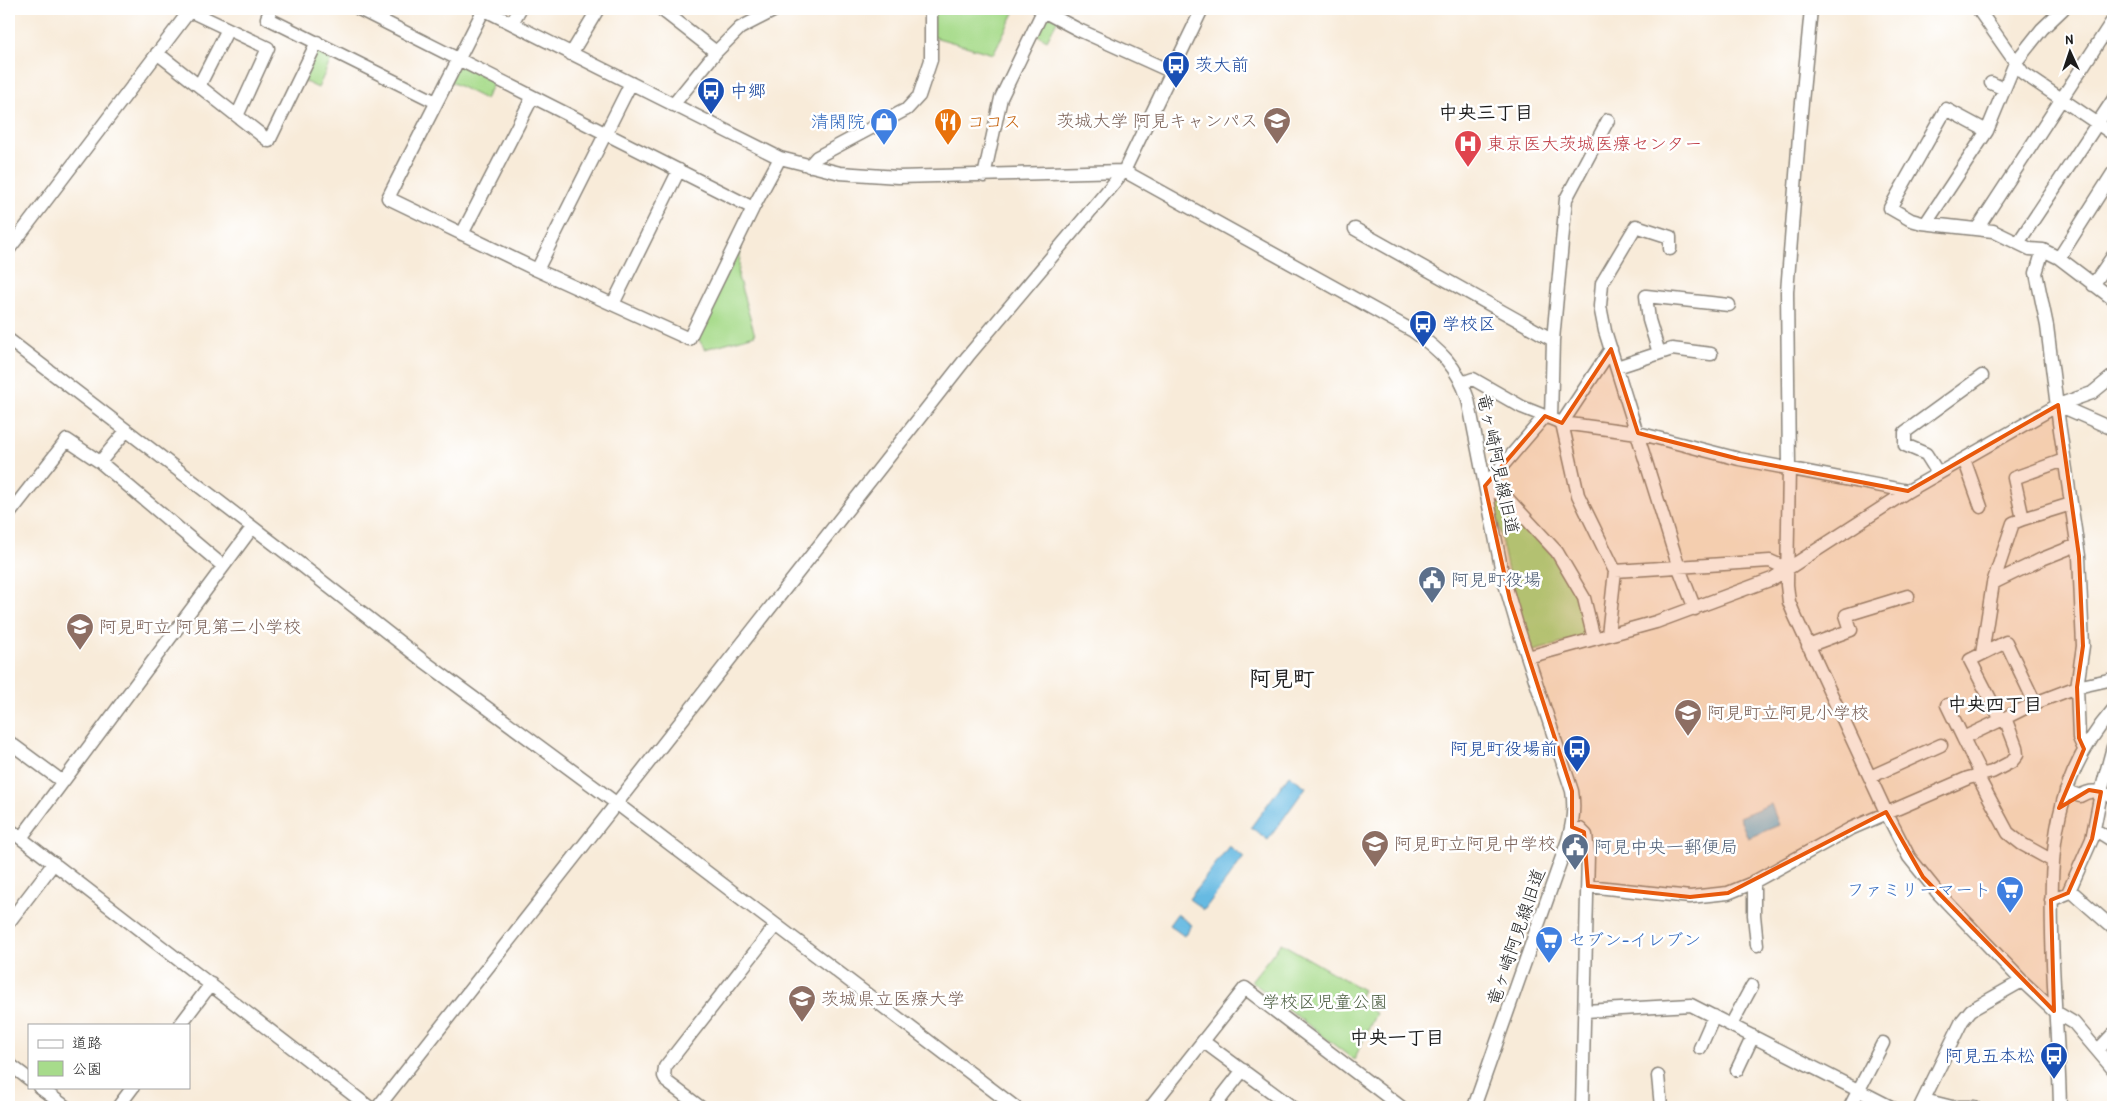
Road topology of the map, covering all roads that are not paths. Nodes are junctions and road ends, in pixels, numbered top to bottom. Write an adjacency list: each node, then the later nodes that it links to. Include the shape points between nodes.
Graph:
1 (271, 9): 18 (street, via 266,18)
2 (359, 9): 22 (street)
3 (484, 9): 16 (street); 22 (street)
4 (520, 9): 16 (street)
5 (598, 9): 21 (street)
6 (661, 9): 19 (street)
7 (777, 9): 19 (street, via 740,28)
8 (931, 9): 41 (street, via 932,60 919,96 907,109 817,157)
9 (1202, 9): 24 (street)
10 (1811, 9): 79 (street, via 1787,292)
11 (1978, 9): 23 (street)
12 (2063, 9): 23 (street)
13 (190, 10): 17 (street); 20 (street)
14 (1041, 10): 24 (street); 45 (street, via 1001,98)
15 (2113, 20): 30 (street)
16 (512, 23): 21 (street)
17 (228, 29): 27 (street); 34 (street, via 268,48)
18 (317, 42): 32 (street); 34 (street, via 269,141)
19 (716, 52): 33 (street)
20 (157, 53): 27 (street); 52 (street)
21 (571, 54): 25 (street)
22 (458, 59): 29 (street); 32 (street)
23 (2015, 63): 28 (street); 30 (street, via 2023,73)
24 (1172, 72): 43 (street)
25 (631, 83): 33 (street); 38 (street)
26 (1991, 83): 28 (street)
27 (200, 86): 34 (street)
28 (2004, 90): 37 (street)
29 (532, 98): 38 (street); 50 (street)
30 (2062, 99): 36 (street); 49 (street)
31 (2113, 100): 36 (street)
32 (436, 102): 50 (street, via 388,198)
33 (672, 105): 40 (street)
34 (237, 116)
35 (1608, 120): 63 (street, via 1566,199)
36 (2098, 124): 39 (street); 51 (street)
37 (1988, 131): 47 (street); 47 (street, via 1946,109 1890,208 1911,220)
38 (605, 133): 42 (street); 57 (street)
39 (2113, 134)
40 (780, 158): 41 (street); 46 (street)
41 (809, 166): 45 (street, via 872,176)
42 (679, 170): 46 (street); 60 (street)
43 (1124, 170): 45 (street); 70 (street, 竜ヶ崎阿見線旧道, via 1413,331 1444,356); 117 (street, via 961,364)
44 (2113, 173): 56 (street)
45 (984, 176)
46 (753, 208): 60 (street, via 689,339)
47 (1926, 223): 49 (street)
48 (1355, 229): 63 (street)
49 (1977, 229): 51 (street, via 1993,231)
50 (462, 234): 57 (street)
51 (2018, 243): 54 (street, via 2030,249)
52 (9, 249)
53 (1670, 249): 64 (street, via 1670,237 1636,226 1608,270 1602,283 1600,306)
54 (2043, 250): 56 (street); 71 (street, via 2036,273)
55 (2113, 256): 58 (street)
56 (2059, 258): 58 (street)
57 (536, 270): 60 (street)
58 (2094, 285): 59 (street)
59 (2113, 299)
60 (613, 304)
61 (1729, 304): 65 (street, via 1646,296)
62 (9, 340): 74 (street)
63 (1553, 340): 72 (street)
64 (1611, 348): 67 (street); 72 (street)
65 (1659, 353): 66 (street, via 1672,349); 67 (street)
66 (1711, 354)
67 (1617, 367): 75 (street)
68 (1982, 376): 80 (street, via 1905,432 1904,444 1926,454)
69 (2113, 378): 71 (street, via 2092,393)
70 (1462, 382): 72 (street, via 1473,380 1522,407); 81 (street, 竜ヶ崎阿見線旧道)
71 (2058, 405): 73 (street); 76 (street); 77 (street)
72 (1553, 419): 75 (street); 81 (street); 92 (street, via 1578,495)
73 (2113, 428)
74 (126, 431): 78 (street); 87 (street)
75 (1638, 434): 79 (street, via 1739,459); 90 (street)
76 (1964, 459): 80 (street); 84 (street)
77 (2064, 460): 83 (street); 86 (street, via 2014,478)
78 (100, 462): 85 (street, via 67,440); 89 (street)
79 (1789, 467): 82 (street); 91 (street)
80 (1938, 473): 82 (street)
81 (1485, 486): 97 (street, via 1507,498 1557,552 1584,598); 100 (street, 竜ヶ崎阿見線旧道, via 1503,577)
82 (1908, 491): 91 (street)
83 (2071, 504): 86 (street); 88 (street)
84 (1981, 507)
85 (9, 514)
86 (2023, 519): 93 (street, via 2013,523)
87 (252, 528): 89 (street); 117 (street, via 421,659)
88 (2077, 545): 93 (street); 102 (street, via 2083,646)
89 (222, 566): 114 (street)
90 (1679, 568): 91 (street, via 1770,561); 92 (street); 95 (street)
91 (1788, 569): 95 (street, via 1772,579); 98 (street, via 1789,602)
92 (1615, 571): 96 (street)
93 (1993, 583): 99 (street)
94 (1908, 596): 98 (street, via 1846,614 1851,630)
95 (1695, 609): 96 (street)
96 (1608, 635): 97 (street)
97 (1594, 639): 100 (street)
98 (1808, 646): 112 (street)
99 (1982, 654): 103 (street, via 2006,642); 106 (street, via 1970,660)
100 (1528, 657): 119 (street, 竜ヶ崎阿見線旧道, via 1572,791)
101 (2113, 679): 102 (street)
102 (2077, 687): 103 (street); 111 (street, via 2080,738)
103 (2035, 702): 106 (street)
104 (1947, 705): 107 (street)
105 (2113, 710): 111 (street)
106 (2003, 719): 107 (street); 113 (street, via 2016,747 2016,755 2011,762)
107 (1964, 738): 113 (street, via 1979,770)
108 (9, 742): 114 (street)
109 (1941, 745): 112 (street)
110 (2113, 748): 116 (street)
111 (2084, 749): 115 (street)
112 (1870, 777): 118 (street)
113 (1978, 777): 118 (street, via 1968,778); 124 (street, via 2008,833)
114 (63, 782): 122 (street)
115 (2066, 791): 116 (street, via 2080,796 2088,790); 124 (street)
116 (2107, 794): 121 (street)
117 (616, 803): 131 (street); 162 (street)
118 (1886, 812): 126 (street); 134 (street, via 1909,857 1923,876)
119 (1572, 827): 127 (street, via 1584,832 1587,840); 168 (street, 竜ヶ崎阿見線旧道)
120 (9, 829): 122 (street)
121 (2094, 829): 123 (street); 128 (street)
122 (21, 838): 125 (street)
123 (2113, 841)
124 (2051, 860): 129 (street)
125 (54, 863): 130 (street); 135 (street)
126 (1754, 882): 127 (street, via 1728,893 1690,897); 133 (street)
127 (1588, 886): 137 (street)
128 (2070, 890): 129 (street); 132 (street)
129 (2051, 900): 138 (street)
130 (9, 922)
131 (776, 925): 163 (street, via 665,1067 667,1082); 164 (street)
132 (2113, 928)
133 (1757, 945)
134 (2022, 981): 138 (street); 157 (street, via 1971,1010 1962,1021)
135 (211, 984): 140 (street); 161 (street)
136 (1752, 986): 141 (street)
137 (1585, 1011): 139 (street, via 1691,1005); 169 (street)
138 (2054, 1011): 147 (street, via 2074,1023); 175 (street)
139 (1714, 1016): 141 (street); 146 (street)
140 (181, 1024)
141 (1731, 1025): 143 (street)
142 (2113, 1034): 147 (street)
143 (1753, 1036): 151 (street); 156 (street)
144 (1204, 1042): 150 (street); 158 (street); 167 (street, via 1245,988)
145 (1884, 1043): 156 (street)
146 (1700, 1048)
147 (2098, 1050): 149 (street)
148 (9, 1064): 153 (street)
149 (2113, 1069)
150 (1243, 1070): 165 (street); 166 (street)
151 (1736, 1070)
152 (1658, 1076): 170 (street)
153 (28, 1078)
154 (40, 1088): 159 (street)
155 (132, 1088): 160 (street)
156 (1858, 1090): 171 (street); 172 (street)
157 (1922, 1103): 173 (street)
158 (1158, 1105)
159 (66, 1107)
160 (118, 1107)
161 (369, 1107)
162 (378, 1107)
163 (700, 1107)
164 (1016, 1107)
165 (1214, 1107)
166 (1292, 1107)
167 (1401, 1107)
168 (1474, 1107)
169 (1582, 1107)
170 (1661, 1107)
171 (1850, 1107)
172 (1891, 1107)
173 (1952, 1107): 174 (street)
174 (1974, 1107)
175 (2060, 1107)

